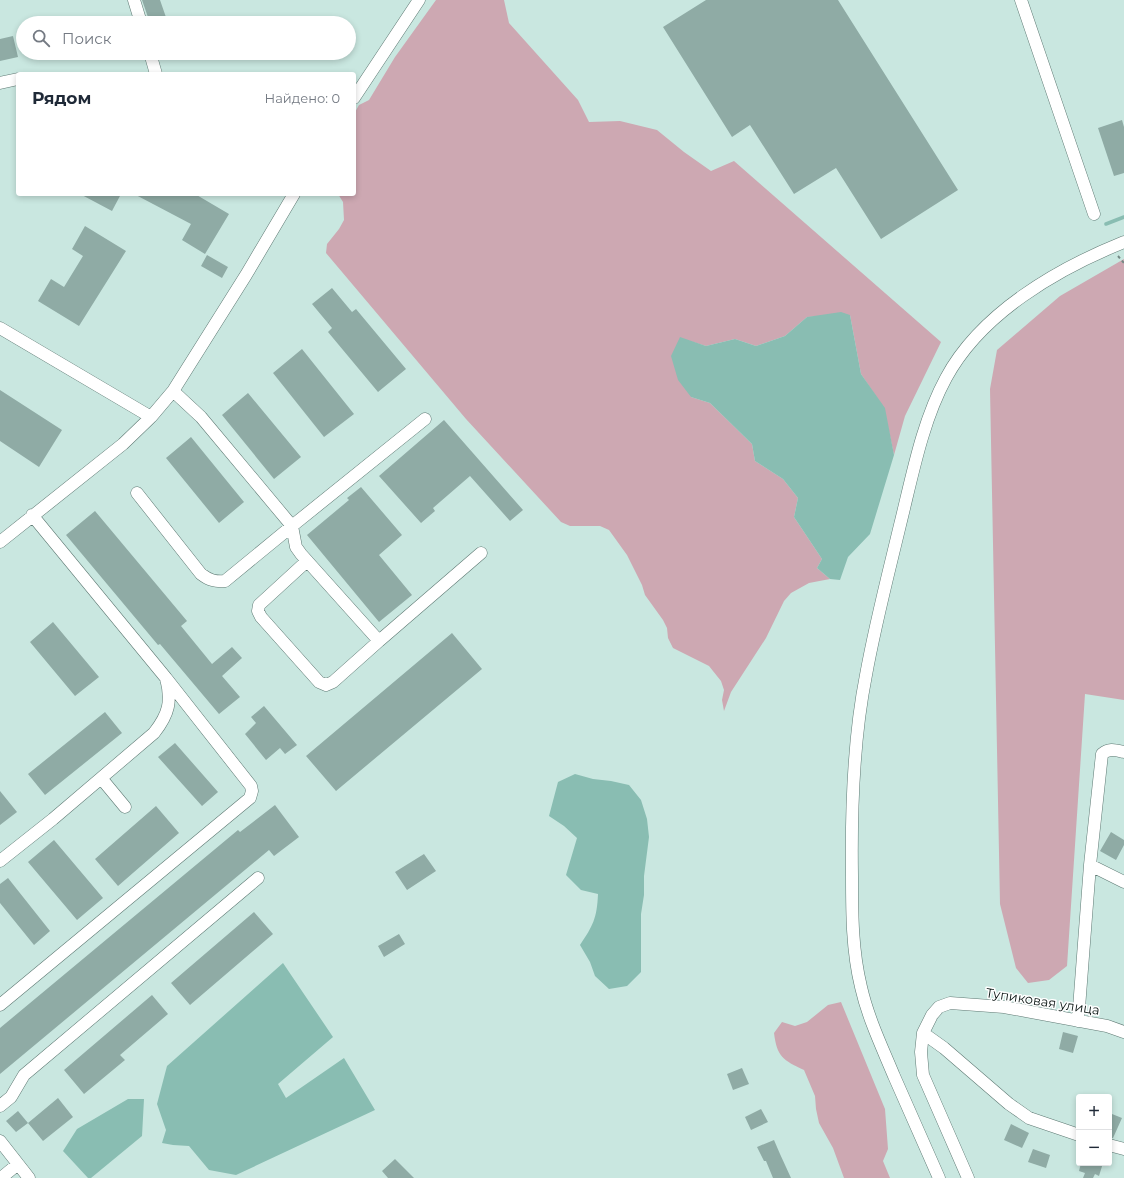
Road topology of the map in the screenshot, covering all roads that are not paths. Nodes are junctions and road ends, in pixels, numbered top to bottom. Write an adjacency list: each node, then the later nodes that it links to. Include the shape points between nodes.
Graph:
1 (134, 0): 4 (street)
2 (419, 0): 9 (street)
3 (1021, 0): 11 (street)
4 (139, 16)
5 (152, 60): 6 (street)
6 (155, 72)
7 (16, 79): 8 (street)
8 (0, 83)
9 (356, 95)
10 (293, 196): 14 (street)
11 (1094, 214)
12 (1124, 242): 44 (street, via 1063,271 1020,299 992,321 968,345 946,377 918,452 866,676 854,776 851,854 853,942 861,987 873,1027)
13 (0, 328): 15 (street)
14 (173, 391): 15 (street); 19 (street, via 201,417)
15 (151, 417): 18 (street, via 123,444)
16 (425, 419): 19 (street)
17 (137, 493): 19 (street, via 201,574 216,582 225,581)
18 (32, 515): 20 (street); 24 (street)
19 (292, 526): 22 (street, via 296,546)
20 (0, 542)
21 (481, 553): 23 (street)
22 (307, 561): 23 (street); 23 (street, via 259,605 258,611 318,682 326,685 333,682)
23 (379, 641)
24 (166, 678): 26 (street, via 170,702 162,723); 32 (street, via 251,786 250,798)
25 (1124, 752): 29 (street, via 1111,750 1102,754)
26 (101, 778): 27 (street); 28 (street)
27 (125, 807)
28 (0, 862)
29 (1090, 865): 31 (street); 33 (street)
30 (258, 878): 36 (street, via 24,1075 11,1097)
31 (1124, 882)
32 (0, 1004)
33 (1078, 1021): 34 (street, Тупиковая улица); 35 (street, Тупиковая улица, via 1004,1007 950,1003 939,1007)
34 (1124, 1032)
35 (923, 1033): 37 (street, via 1029,1118); 45 (street, via 923,1075)
36 (0, 1106)
37 (1076, 1134)
38 (0, 1141): 41 (street)
39 (1112, 1145): 40 (street)
40 (1124, 1149)
41 (18, 1164): 42 (street); 43 (street)
42 (1, 1178)
43 (29, 1178)
44 (939, 1178)
45 (968, 1178)

